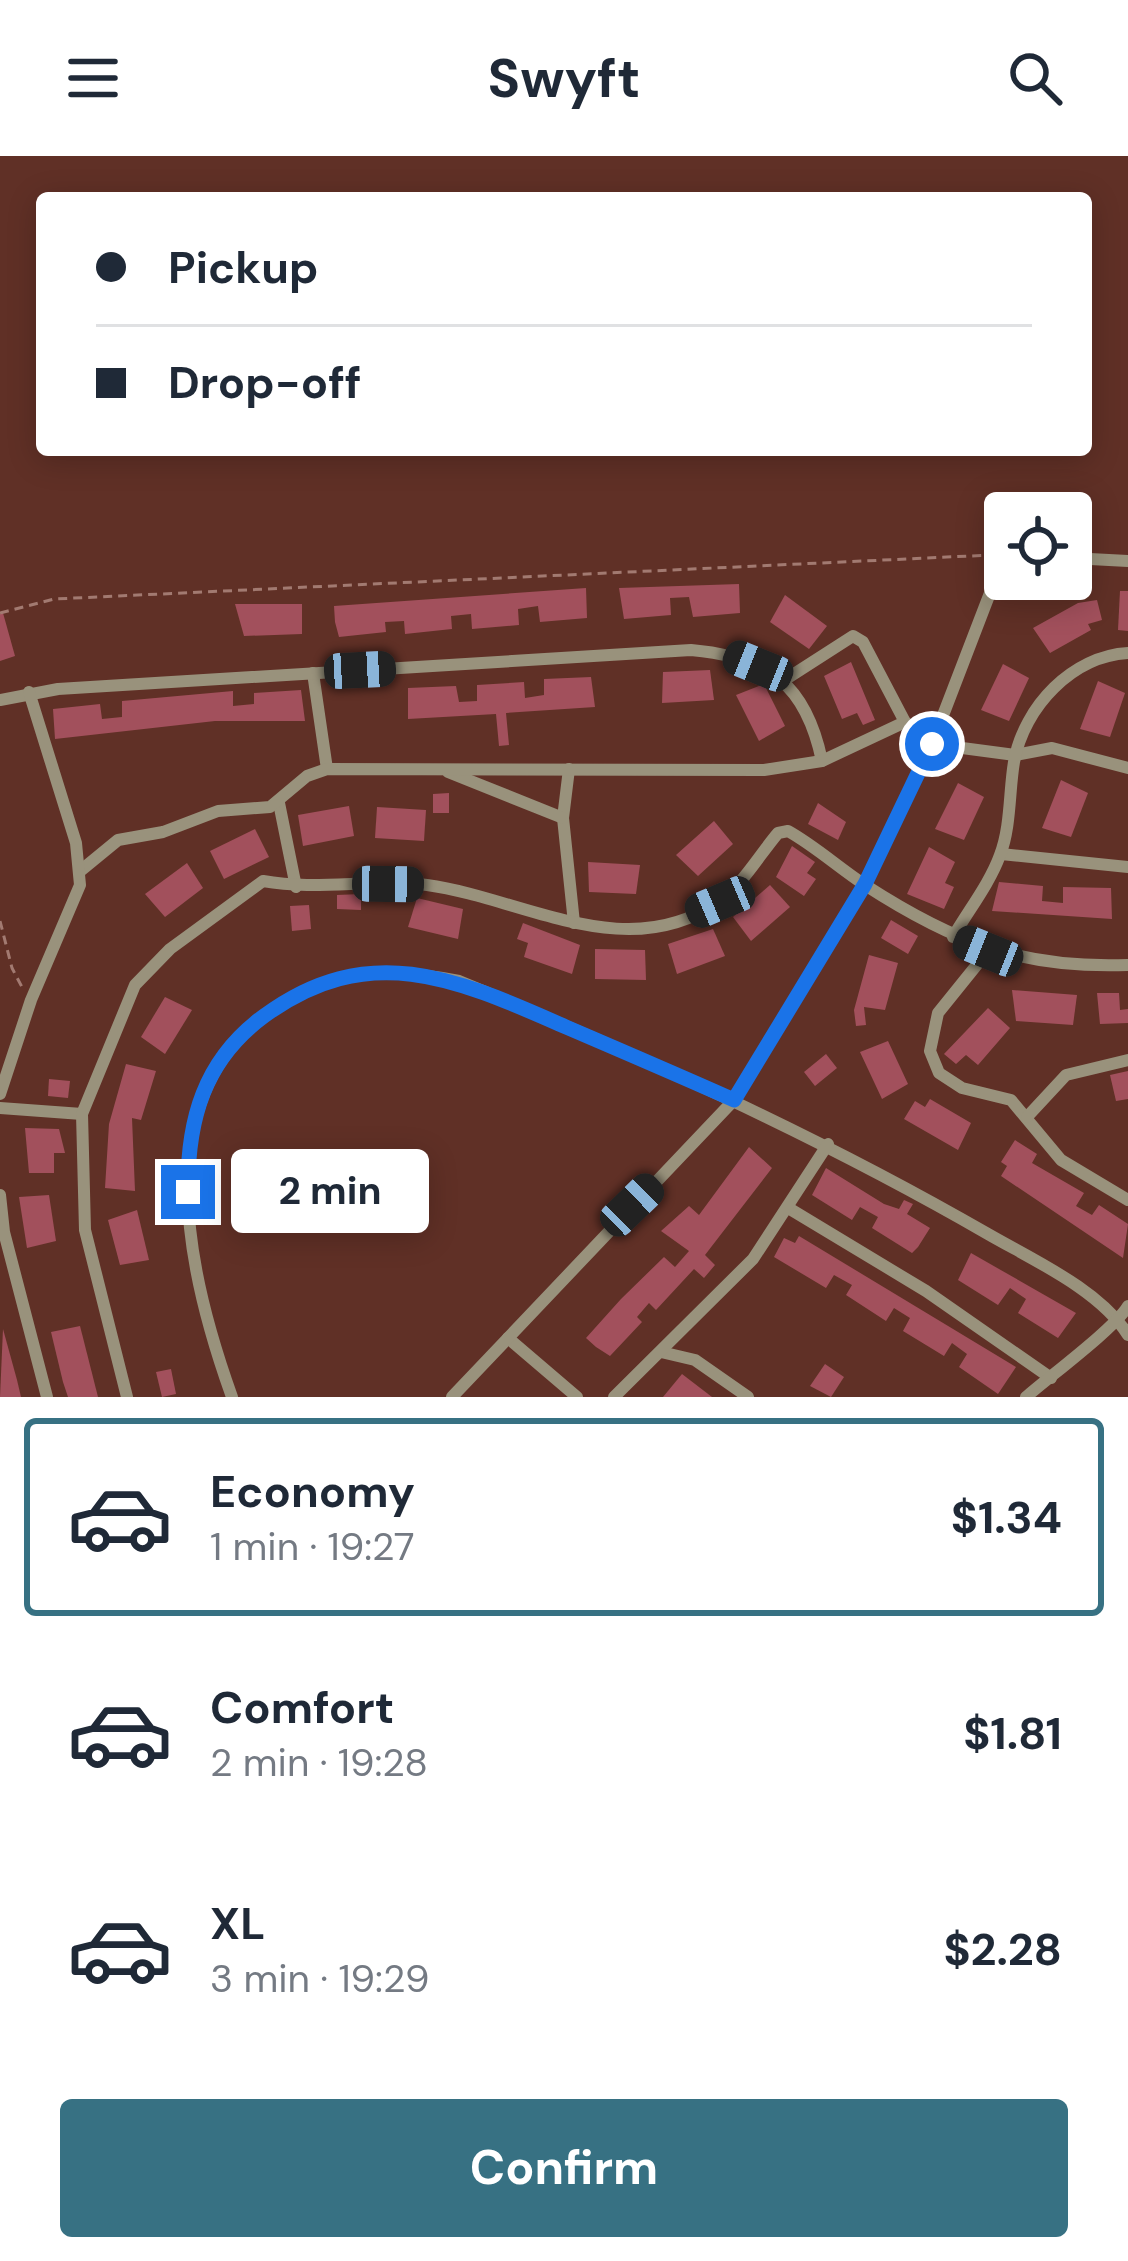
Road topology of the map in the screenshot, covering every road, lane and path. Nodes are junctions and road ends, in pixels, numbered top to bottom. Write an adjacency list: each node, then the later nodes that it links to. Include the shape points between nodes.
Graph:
1 (984, 555): 5 (path, via 54,598)
2 (1092, 559): 3 (street)
3 (1128, 561)
4 (987, 600): 12 (street)
5 (0, 613)
6 (1128, 652): 13 (street, via 1075,667)
7 (313, 673): 8 (street, via 691,650 733,656); 9 (street); 16 (street)
8 (783, 681): 11 (street, via 853,636); 14 (street, via 809,710)
9 (29, 692): 10 (street); 23 (street)
10 (0, 700)
11 (905, 722): 12 (street); 14 (street)
12 (932, 744): 13 (street); 24 (street)
13 (1015, 755): 15 (street, via 1052,748); 21 (street)
14 (822, 761): 18 (street, via 695,774)
15 (1128, 768)
16 (327, 769): 17 (street); 19 (street)
17 (441, 769): 18 (street); 20 (street)
18 (568, 769): 20 (street)
19 (279, 803): 23 (street, via 118,839); 25 (street)
20 (563, 818): 27 (street)
21 (1001, 854): 22 (street); 28 (street)
22 (1128, 867)
23 (79, 872): 31 (street, via 75,906)
24 (865, 884): 27 (street, via 782,831 720,902 640,928); 28 (street); 34 (street)
25 (296, 887): 27 (street, via 421,884); 36 (street, via 263,881 170,949 136,985)
26 (0, 921): 31 (path, via 12,968)
27 (574, 923)
28 (953, 937): 29 (street)
29 (988, 951): 30 (street, via 1026,961); 37 (street, via 938,1012 930,1051 949,1082 999,1094)
30 (1128, 965)
31 (32, 1000): 33 (street)
32 (1128, 1060): 37 (street, via 1066,1075)
33 (0, 1094)
34 (734, 1100): 38 (street); 46 (street); 51 (street, via 460,981 426,974 358,972 277,1006 244,1030 213,1069 194,1109 188,1160 188,1225)
35 (0, 1108): 36 (street)
36 (82, 1114): 50 (street, via 85,1230)
37 (1027, 1117): 40 (street, via 1061,1160)
38 (828, 1144): 42 (street); 44 (street, via 1011,1247)
39 (0, 1195): 41 (street)
40 (1128, 1200)
41 (1, 1206): 49 (street)
42 (790, 1209): 47 (street, via 753,1259); 48 (street)
43 (1128, 1306): 44 (street)
44 (1119, 1321): 45 (street); 48 (street)
45 (1128, 1335)
46 (508, 1338): 52 (street); 53 (street)
47 (661, 1352): 54 (street); 55 (street, via 695,1360)
48 (1052, 1378): 56 (street)
49 (46, 1397)
50 (127, 1397)
51 (232, 1397)
52 (452, 1397)
53 (577, 1397)
54 (614, 1397)
55 (748, 1397)
56 (1026, 1397)

